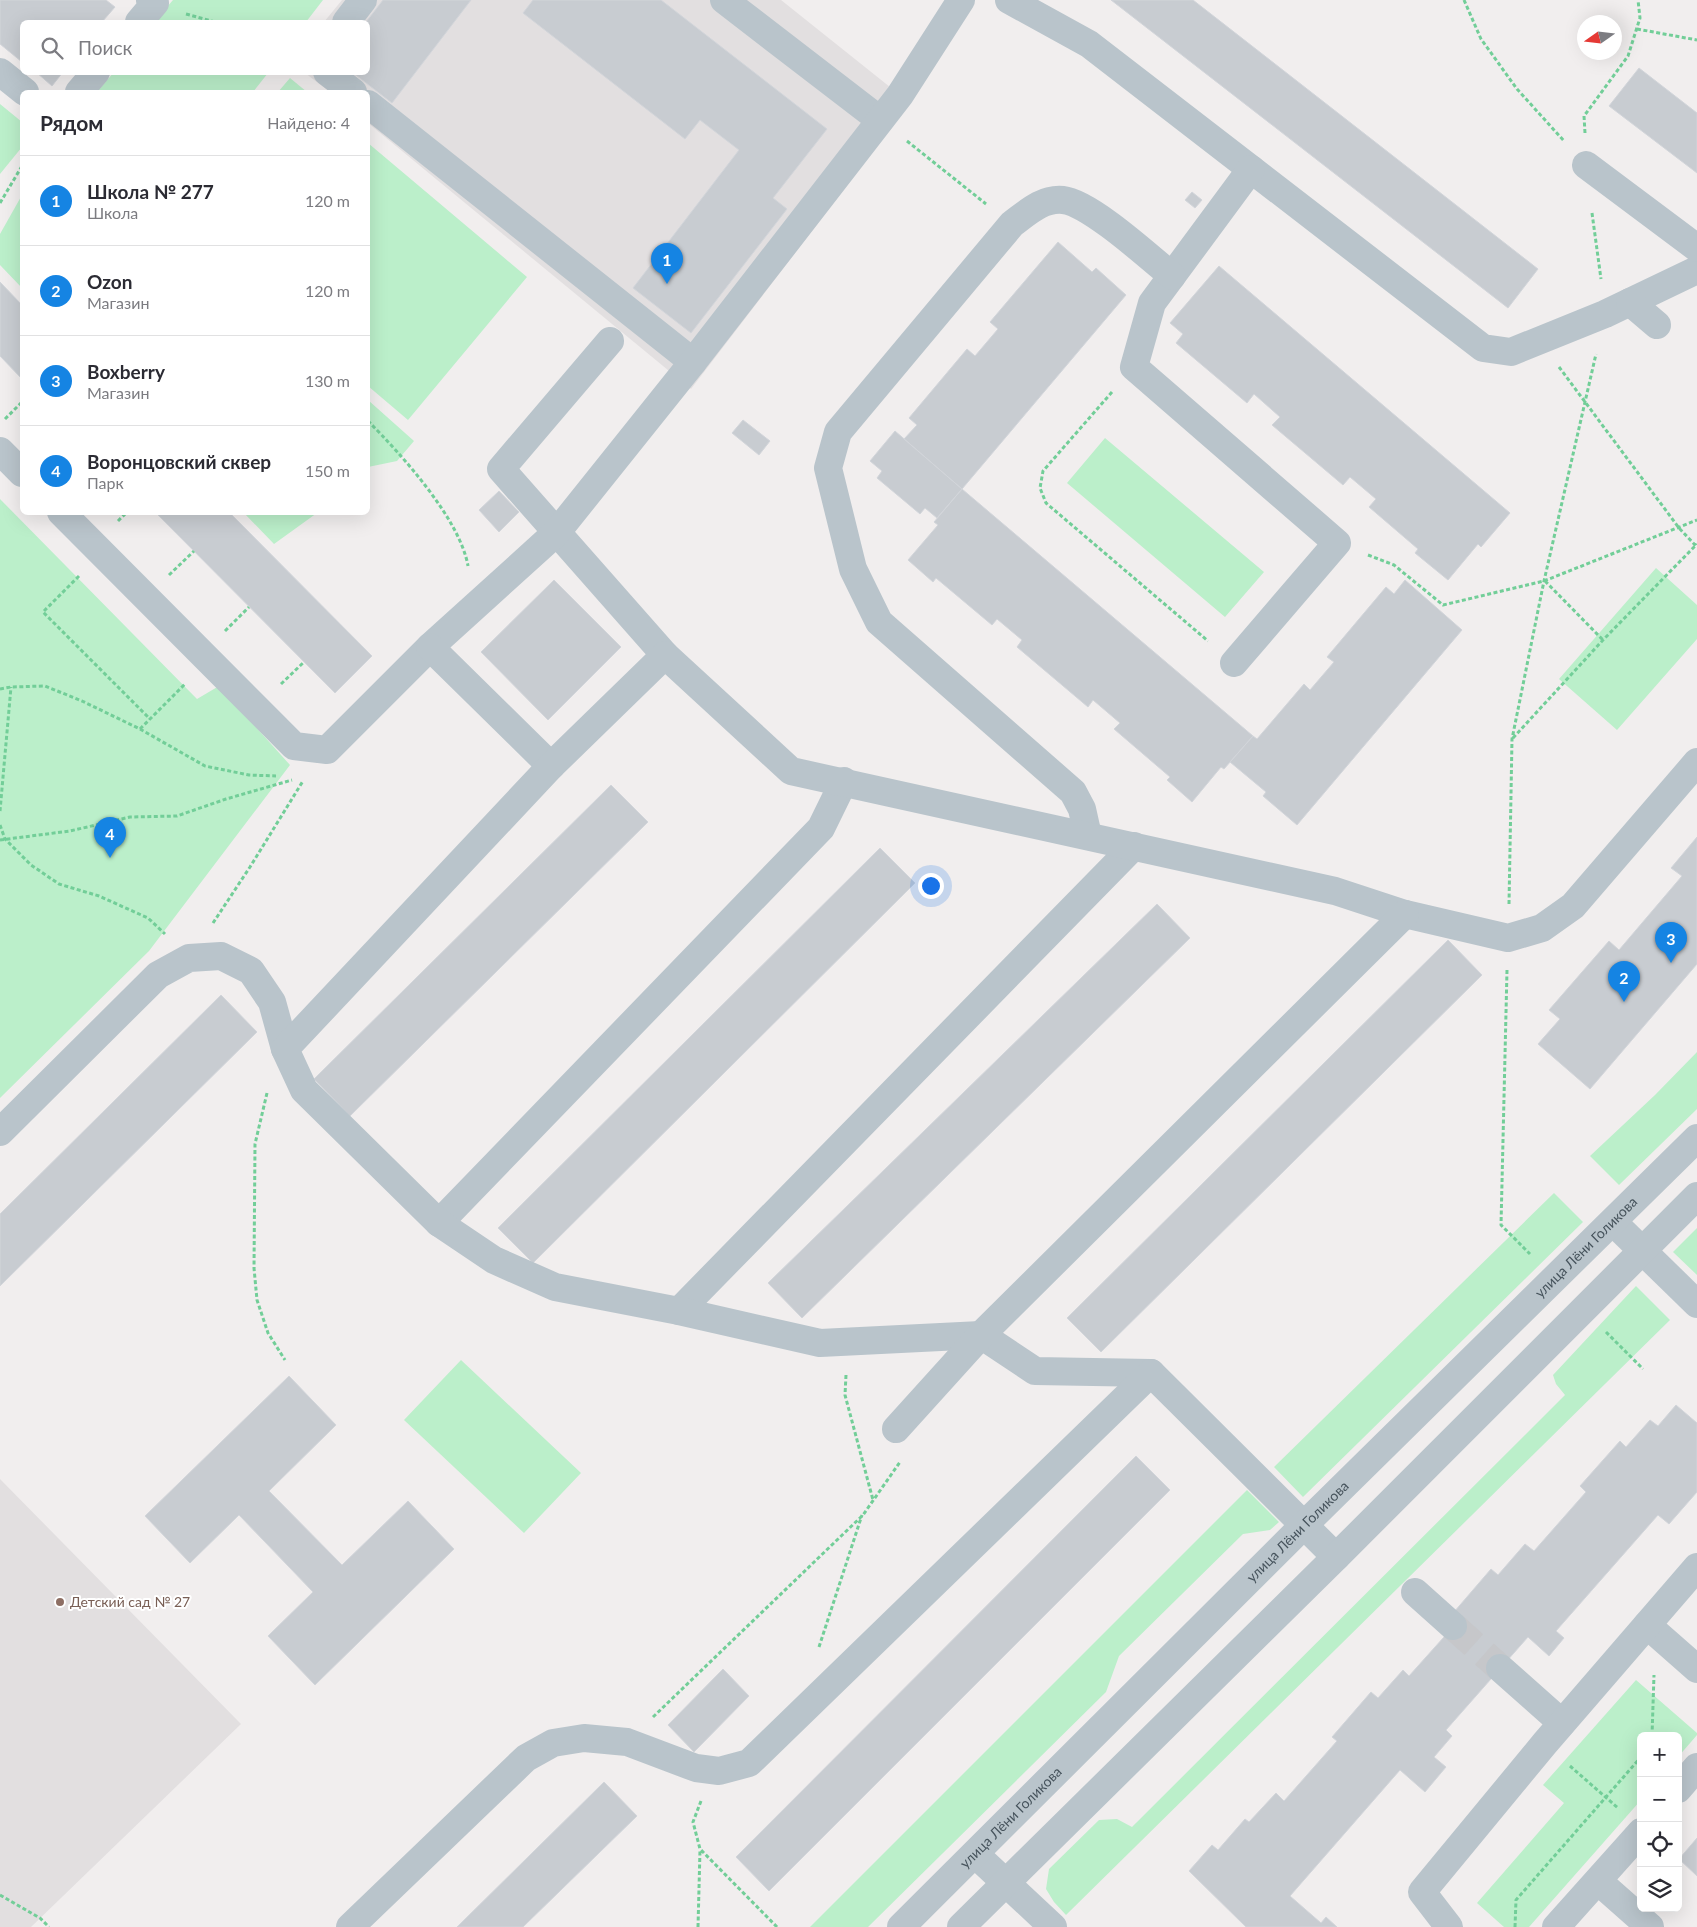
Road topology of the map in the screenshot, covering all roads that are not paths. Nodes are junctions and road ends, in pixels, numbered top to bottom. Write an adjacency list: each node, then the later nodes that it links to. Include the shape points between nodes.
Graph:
1 (150, 0): 6 (street, via 155,3)
2 (363, 0): 7 (street)
3 (724, 0): 15 (street)
4 (961, 0): 15 (street, via 900,95)
5 (1009, 0): 17 (street, via 1089,44)
6 (140, 20)
7 (348, 20)
8 (0, 72): 11 (street)
9 (93, 75): 12 (street)
10 (331, 75): 13 (street)
11 (22, 90)
12 (81, 90)
13 (350, 90)
14 (370, 106): 24 (street)
15 (880, 120): 24 (street)
16 (1586, 166): 18 (street)
17 (1251, 169): 20 (street); 21 (street, via 1483,348 1511,352)
18 (1697, 248)
19 (1697, 270): 21 (street)
20 (1172, 276): 31 (street, via 1152,303 1134,367 1337,543); 35 (street, via 1086,208 1062,200 1038,204 1012,224 838,432 828,468 853,569 879,622 1073,792 1082,808)
21 (1630, 302): 22 (street)
22 (1657, 325)
23 (610, 341): 28 (street, via 501,469)
24 (693, 362): 28 (street)
25 (0, 451): 26 (street)
26 (20, 472)
27 (64, 515): 29 (street, via 294,746 327,750)
28 (557, 532): 29 (street); 30 (street)
29 (430, 647): 33 (street)
30 (664, 655): 33 (street); 34 (street, via 791,771)
31 (1234, 663)
32 (1697, 762): 37 (street, via 1573,906 1542,928 1508,938)
33 (551, 766): 38 (street)
34 (844, 781): 35 (street); 43 (street, via 821,828)
35 (1088, 836): 36 (street)
36 (1134, 846): 37 (street, via 1335,890); 46 (street)
37 (1405, 914): 47 (street)
38 (285, 1048): 39 (street, via 272,1002 251,971 221,956 190,958 158,975); 43 (street, via 304,1090)
39 (0, 1132)
40 (1697, 1138): 42 (street, улица Лёни Голикова)
41 (1697, 1196): 44 (street)
42 (1612, 1222): 44 (street); 50 (street, улица Лёни Голикова)
43 (439, 1223): 46 (street, via 494,1260 555,1287)
44 (1642, 1251): 45 (street); 51 (street)
45 (1697, 1304)
46 (679, 1311): 47 (street, via 820,1343)
47 (981, 1335): 48 (street, via 1035,1371); 49 (street)
48 (1151, 1374): 50 (street); 65 (street, via 748,1763 720,1771 696,1768 627,1742 584,1738 553,1743 526,1758)
49 (896, 1429)
50 (1304, 1525): 51 (street); 62 (street, улица Лёни Голикова)
51 (1336, 1557): 64 (street)
52 (1697, 1566): 55 (street)
53 (1415, 1592): 54 (street)
54 (1453, 1626)
55 (1651, 1628): 57 (street); 58 (street)
56 (1500, 1668): 58 (street)
57 (1697, 1669)
58 (1562, 1723): 69 (street, via 1422,1892)
59 (1697, 1767): 60 (street)
60 (1682, 1784)
61 (1637, 1837): 63 (street)
62 (975, 1854): 64 (street); 66 (street, улица Лёни Голикова)
63 (1598, 1881): 70 (street); 71 (street)
64 (1005, 1884): 67 (street); 68 (street)
65 (350, 1927)
66 (901, 1927)
67 (961, 1927)
68 (1053, 1927)
69 (1449, 1927)
70 (1556, 1927)
71 (1650, 1927)

